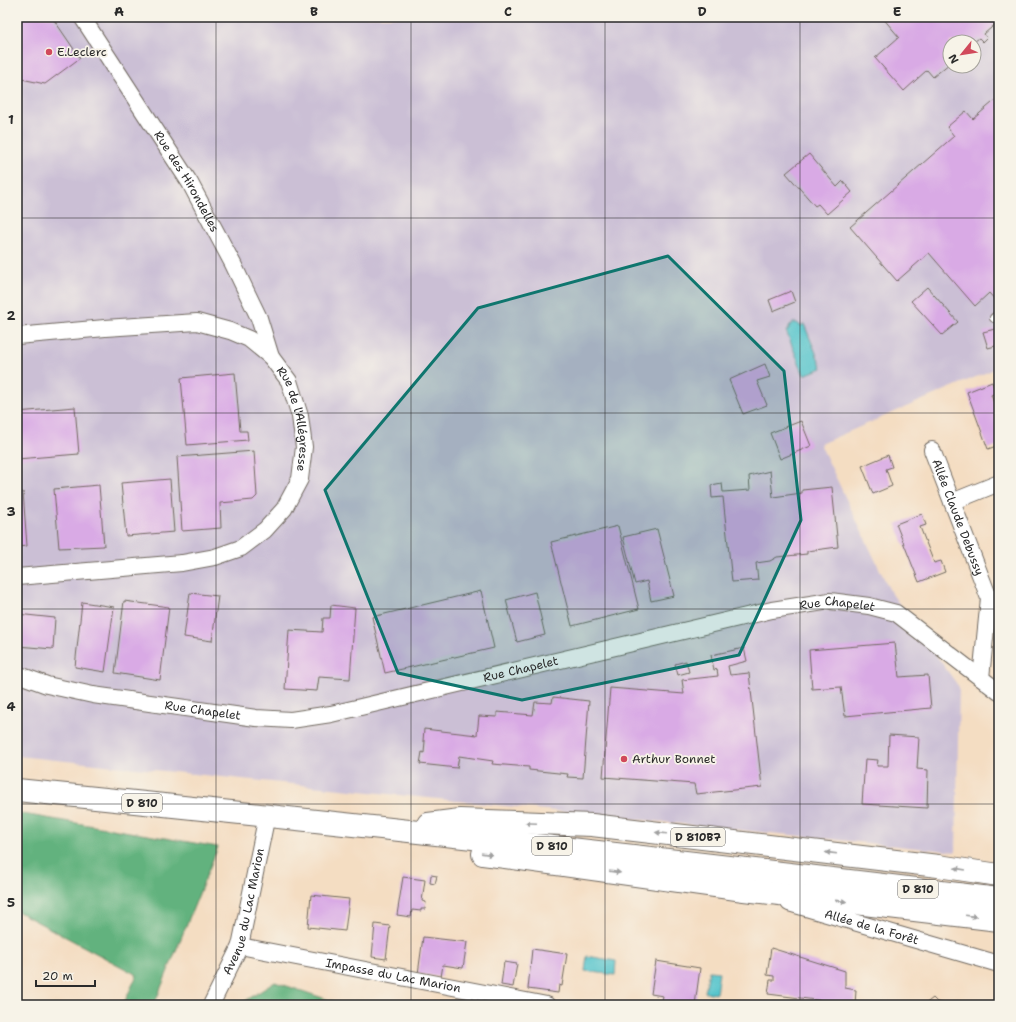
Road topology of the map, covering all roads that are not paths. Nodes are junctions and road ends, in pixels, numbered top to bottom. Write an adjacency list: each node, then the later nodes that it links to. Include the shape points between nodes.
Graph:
1 (82, 17): 3 (street, Rue des Hirondelles, via 190,183 259,318)
2 (17, 336): 3 (street, Rue de l'Allégresse, via 197,322 250,339)
3 (271, 356): 7 (street, Rue de l'Allégresse, via 289,381 300,416 304,447 300,479 284,509 265,530 241,548 216,557 182,563)
4 (932, 450): 6 (street, Allée Claude Debussy)
5 (999, 483): 6 (street)
6 (952, 502): 9 (street, Allée Claude Debussy, via 989,598)
7 (17, 577)
8 (17, 674): 9 (street, Rue Chapelet, via 47,685 93,695 256,718 291,720 331,714 772,610 830,601 869,606 896,613)
9 (981, 678): 10 (street, Rue Chapelet)
10 (999, 692)
11 (17, 790): 12 (main road, D 810)
12 (267, 815): 13 (main road, D 810); 18 (street, Avenue du Lac Marion)
13 (395, 829): 14 (main road, D 810B7, one-way to 13, via 592,825 460,820); 15 (main road, one-way to 15, via 457,850); 16 (main road, D 810)
14 (999, 875)
15 (744, 890): 17 (main road, one-way to 17); 19 (street, Allée de la Forêt)
16 (999, 899)
17 (999, 920)
18 (240, 946): 20 (street, Avenue du Lac Marion); 21 (street, Impasse du Lac Marion)
19 (999, 964)
20 (211, 1005)
21 (547, 1005)

